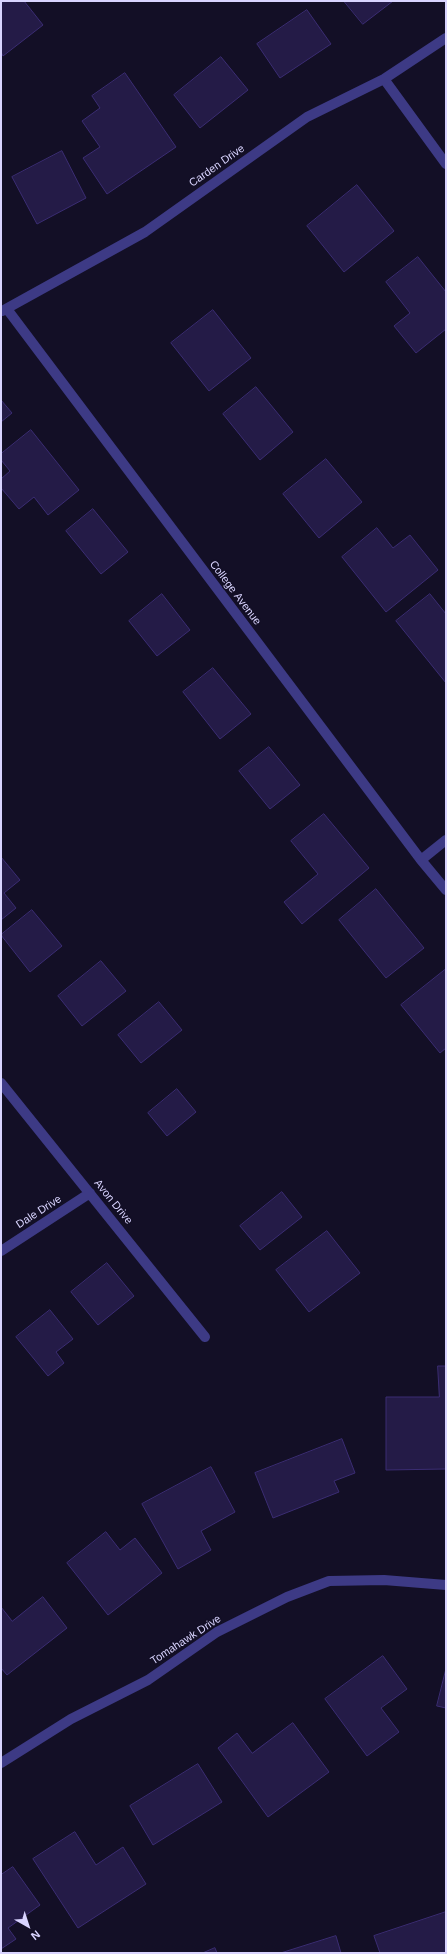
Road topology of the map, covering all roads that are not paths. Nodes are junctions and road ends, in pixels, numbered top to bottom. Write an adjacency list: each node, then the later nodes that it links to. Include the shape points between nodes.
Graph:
1 (446, 38): 2 (street, Carden Drive)
2 (384, 80): 3 (street); 4 (street, Carden Drive, via 306,117 145,232)
3 (446, 164)
4 (4, 310): 6 (street, College Avenue)
5 (446, 840): 6 (street)
6 (421, 860): 7 (street, College Avenue)
7 (446, 890)
8 (1, 1083): 9 (street, Avon Drive)
9 (90, 1193): 10 (street, Dale Drive); 11 (street, Avon Drive)
10 (1, 1251)
11 (205, 1337)
12 (446, 1585): 13 (street, Tomahawk Drive, via 384,1580 329,1581 287,1597 218,1632 148,1680 71,1719)
13 (1, 1763)

